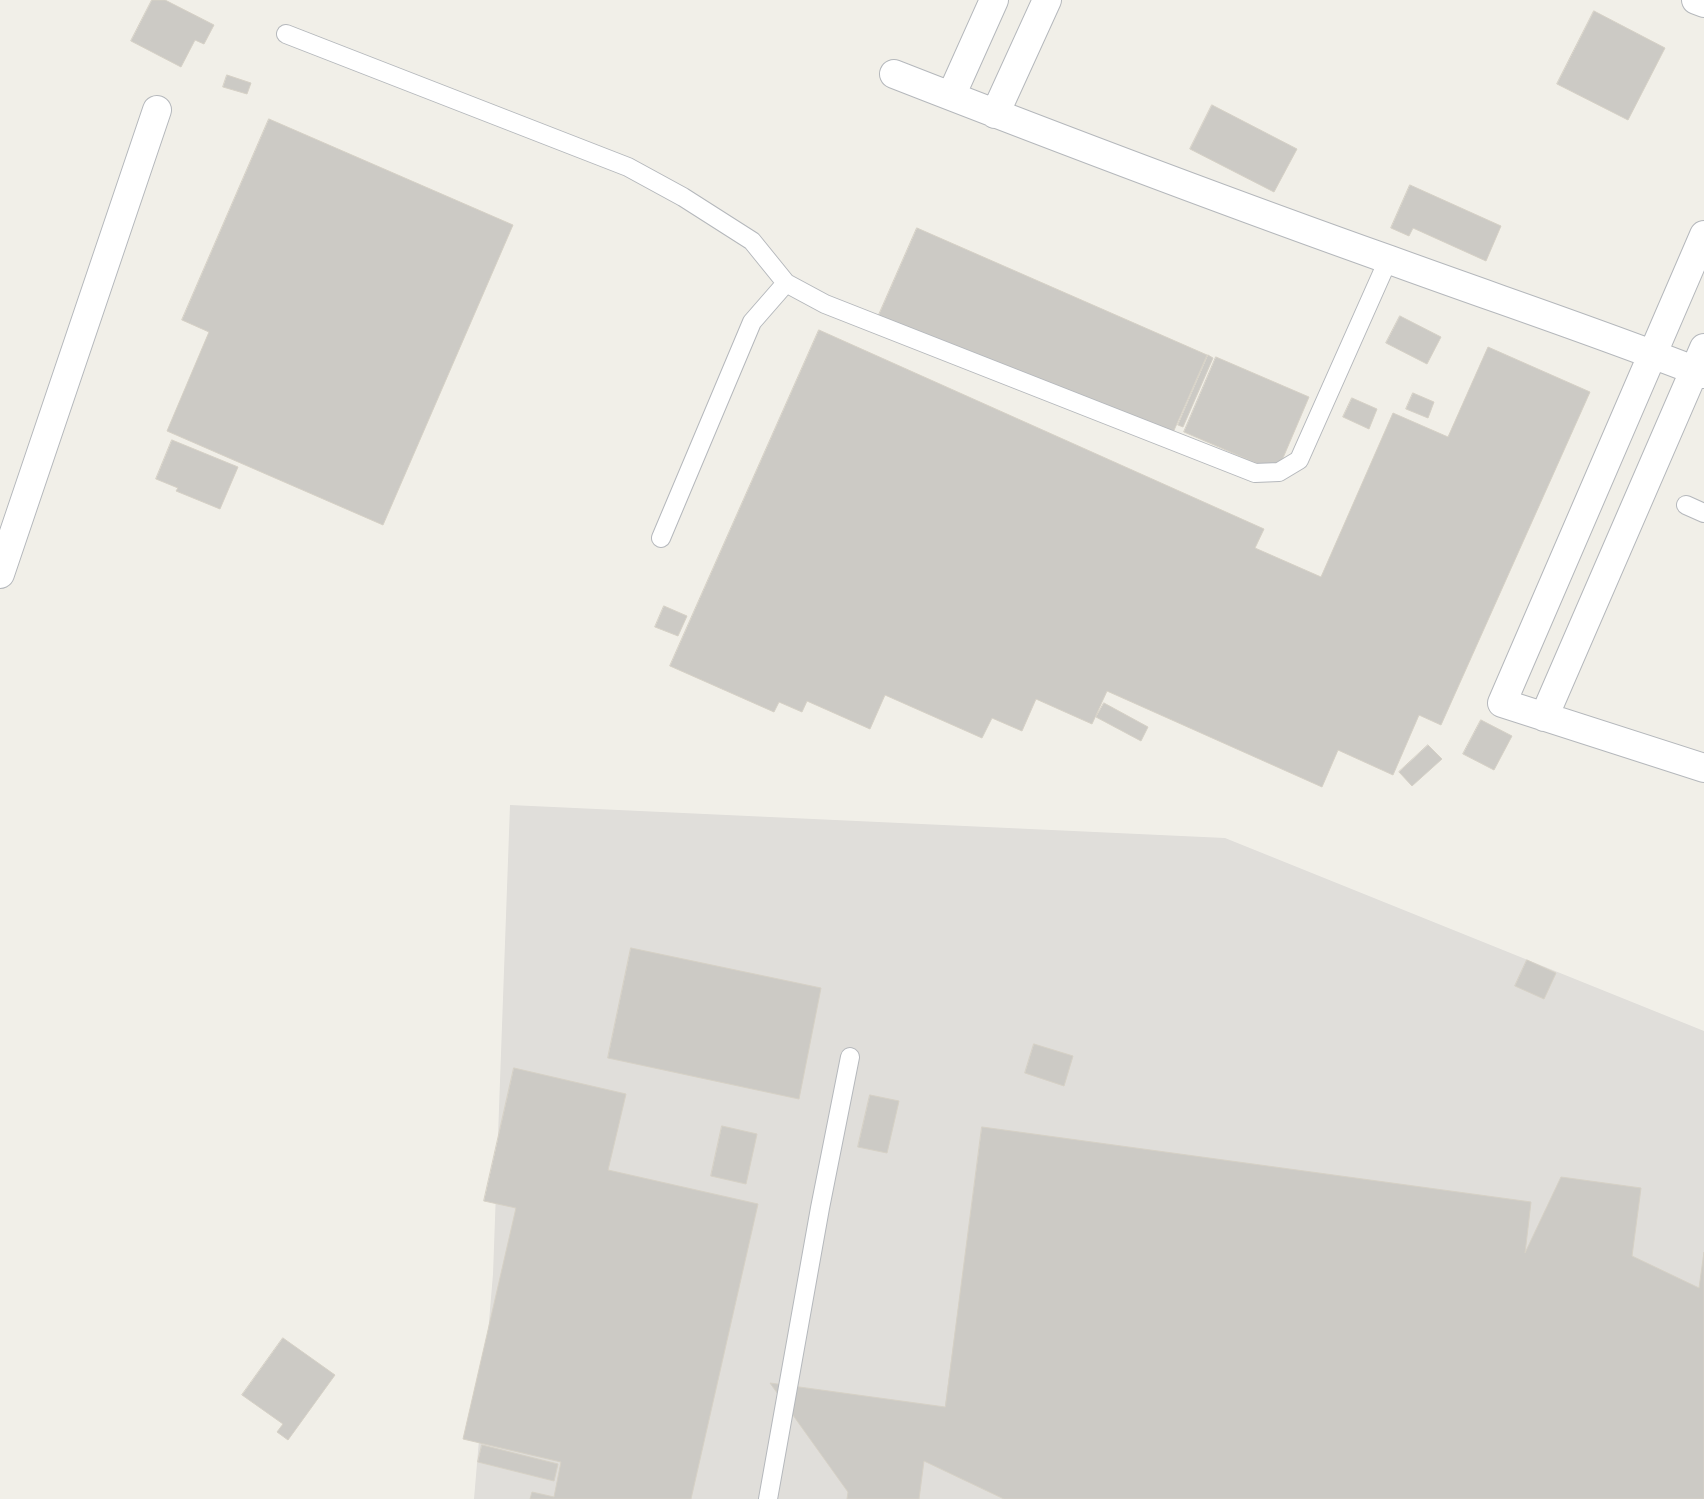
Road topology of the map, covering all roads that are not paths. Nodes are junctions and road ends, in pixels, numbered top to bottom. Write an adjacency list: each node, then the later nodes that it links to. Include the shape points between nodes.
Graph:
1 (994, 0): 7 (street)
2 (1047, 0): 9 (street)
3 (1696, 0): 4 (street)
4 (1704, 3)
5 (286, 34): 12 (lane, via 628,167 752,241)
6 (894, 74): 7 (street)
7 (951, 96): 9 (street)
8 (157, 110): 18 (street)
9 (995, 114): 11 (street)
10 (1704, 235): 13 (street)
11 (1388, 260): 12 (lane, via 1299,460 1279,472 1255,473 825,304); 13 (street)
12 (786, 283): 17 (lane, via 752,322)
13 (1653, 354): 14 (street); 19 (street, via 1502,703)
14 (1701, 364): 19 (street)
15 (1686, 506): 16 (lane)
16 (1704, 513)
17 (660, 538)
18 (0, 574)
19 (1544, 717): 20 (street)
20 (1704, 768)
21 (850, 1057): 22 (lane)
22 (768, 1499)

